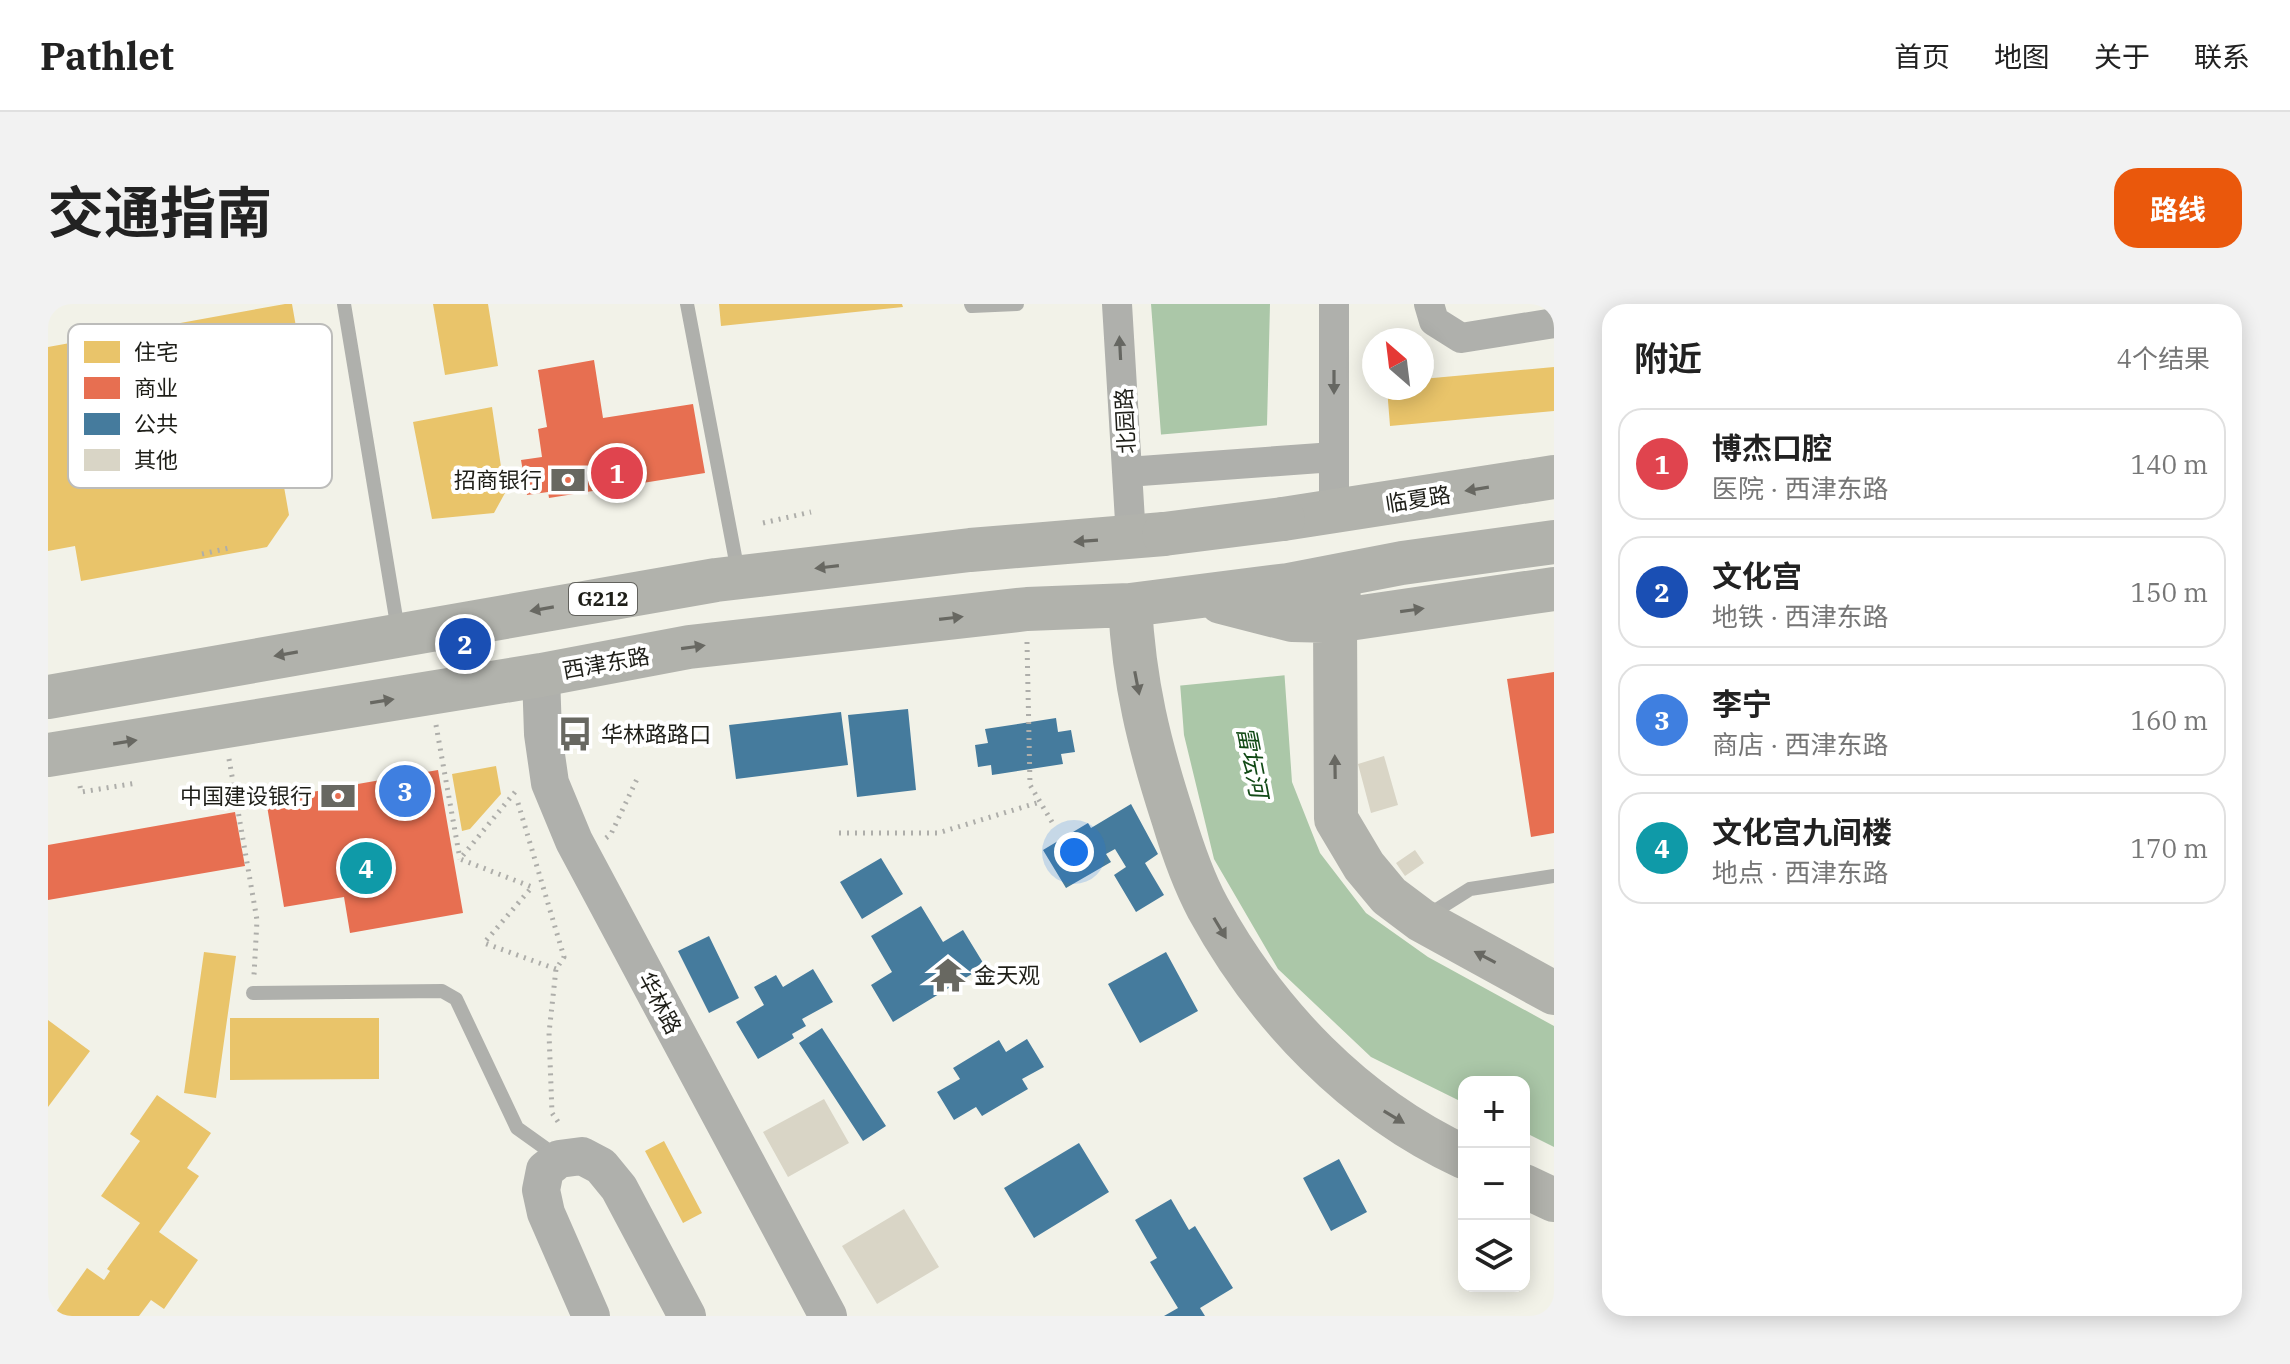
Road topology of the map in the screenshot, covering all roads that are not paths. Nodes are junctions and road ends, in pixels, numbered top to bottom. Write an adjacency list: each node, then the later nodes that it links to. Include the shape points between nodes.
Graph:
1 (344, 304): 23 (lane)
2 (687, 304): 19 (lane)
3 (971, 304): 4 (lane)
4 (1017, 304)
5 (1117, 304): 10 (street, 北园路, one-way to 5)
6 (1334, 304): 9 (street, one-way to 9)
7 (1429, 304): 8 (street, via 1434,321 1461,338)
8 (1554, 323)
9 (1334, 457): 10 (street); 12 (street)
10 (1141, 470): 14 (street, 北园路)
11 (1554, 477): 12 (main road, 临夏路, one-way to 12)
12 (1334, 512): 17 (main road, 临夏路)
13 (1554, 521): 16 (main road)
14 (1158, 535): 17 (main road, bridge); 19 (main road, G212, one-way to 19)
15 (1554, 542): 16 (main road)
16 (1400, 554): 17 (main road); 18 (main road)
17 (1287, 567): 18 (main road); 21 (main road, 西津东路); 22 (main road)
18 (1341, 575): 22 (main road)
19 (739, 577): 23 (main road, G212, one-way to 23)
20 (1554, 589): 22 (main road, one-way to 20)
21 (1165, 601): 24 (main road, 西津东路, one-way to 21, via 689,647 1027,609); 31 (main road, one-way to 31, via 1135,674 1151,752 1206,906 1266,997 1315,1053 1377,1107)
22 (1335, 621): 28 (main road, one-way to 22, via 1364,866 1336,819)
23 (398, 634): 25 (main road, G212, one-way to 25)
24 (541, 675): 26 (main road, 西津东路, one-way to 24); 37 (street, 华林路, via 550,783 584,860)
25 (48, 697)
26 (48, 755)
27 (1554, 876): 28 (lane, via 1470,889)
28 (1421, 920): 30 (main road, one-way to 28)
29 (253, 993): 32 (lane, via 442,991 456,999 517,1128)
30 (1554, 993)
31 (1458, 1154)
32 (571, 1157): 35 (street, via 545,1170 541,1190); 36 (street, via 601,1166 619,1188)
33 (1530, 1189): 34 (main road)
34 (1554, 1200)
35 (591, 1316)
36 (687, 1316)
37 (828, 1316)

